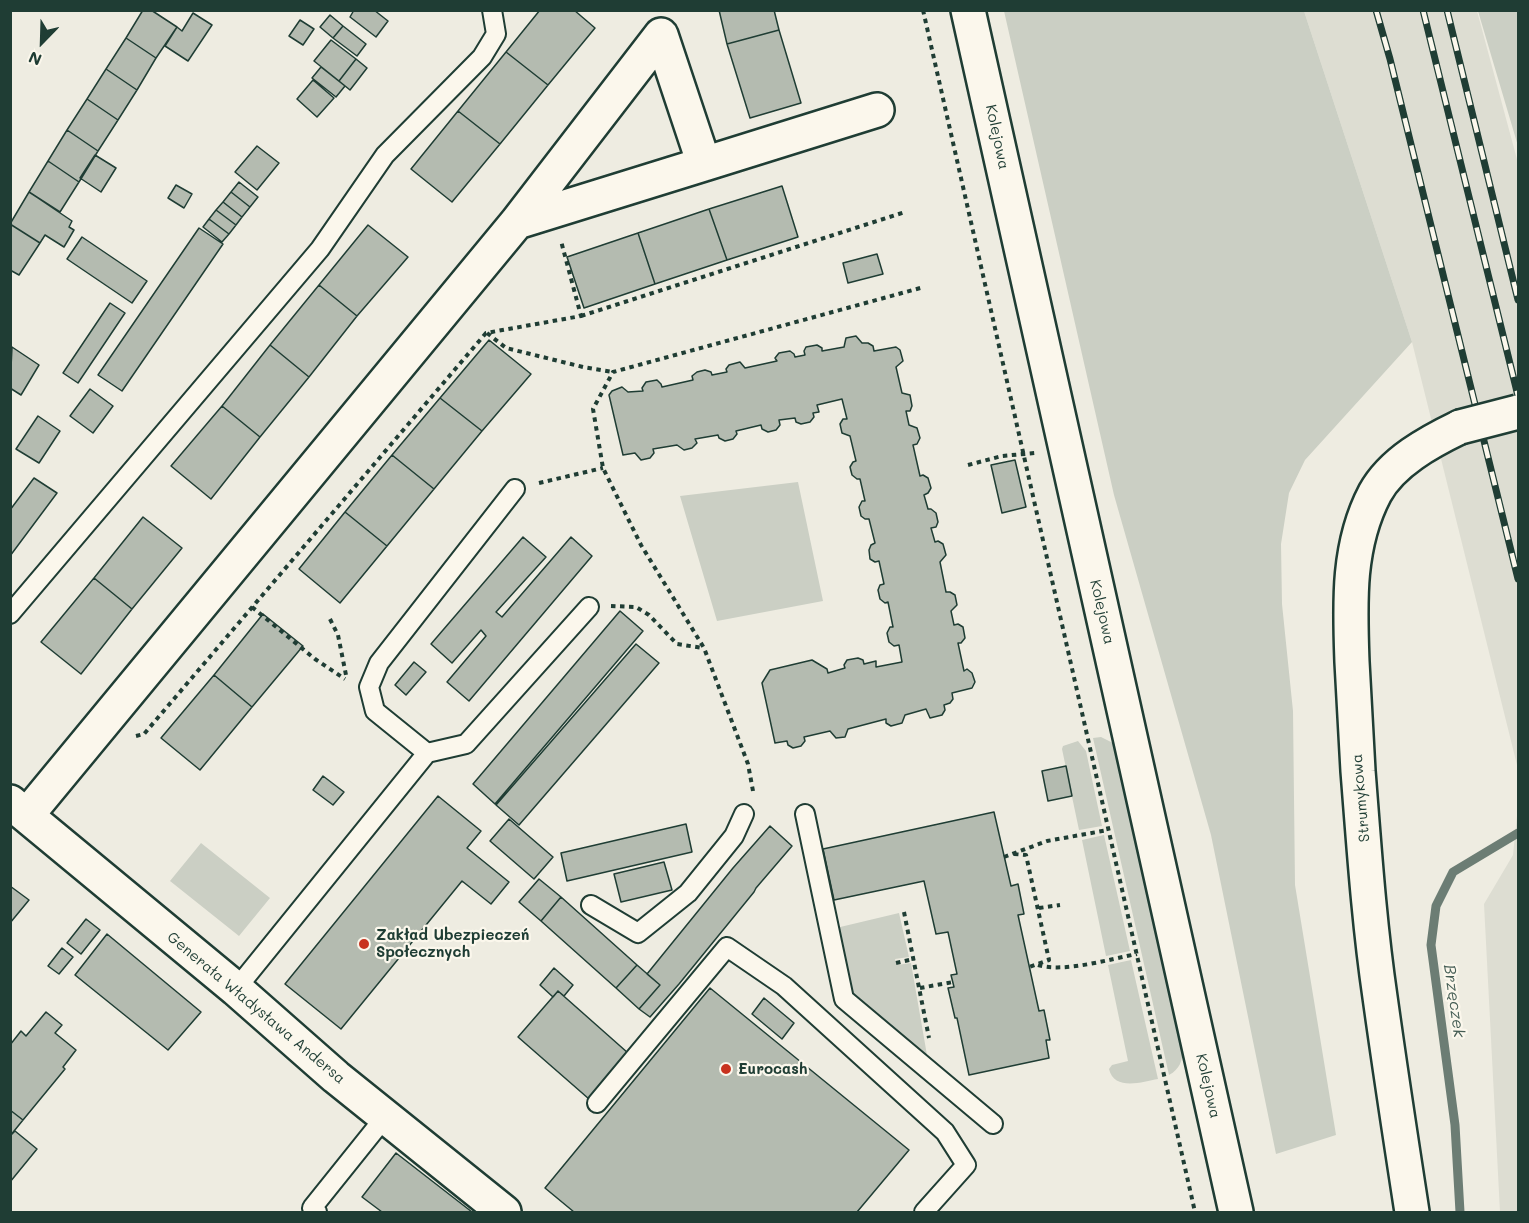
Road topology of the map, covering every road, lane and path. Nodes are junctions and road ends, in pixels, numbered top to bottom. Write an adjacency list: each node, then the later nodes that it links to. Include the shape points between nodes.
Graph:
1 (492, 10): 21 (lane, via 495,34 482,57 385,155 320,249)
2 (923, 10): 15 (path)
3 (968, 10): 53 (street, Kolejowa)
4 (659, 23): 6 (street); 9 (street)
5 (877, 110): 6 (street)
6 (704, 164): 7 (street)
7 (553, 211): 9 (street); 11 (path)
8 (905, 212): 11 (path)
9 (518, 222): 27 (street)
10 (924, 287): 13 (path)
11 (581, 316): 12 (path)
12 (486, 333): 13 (path, via 506,348); 19 (path)
13 (614, 372): 17 (path, via 593,409)
14 (1518, 412): 54 (street, Strumykowa, bridge, via 1460,427 1429,442 1386,478 1376,493 1354,556 1350,598 1355,726 1371,919)
15 (1023, 454): 16 (path); 30 (path)
16 (968, 465)
17 (603, 468): 18 (path); 23 (path, via 641,544)
18 (515, 489): 25 (lane, via 380,663 369,687 375,711)
19 (252, 607): 22 (path, via 348,681 338,635); 24 (path, via 144,734)
20 (589, 607): 23 (path, via 636,607 677,644); 25 (lane, via 466,744)
21 (10, 614)
22 (330, 619)
23 (704, 648): 26 (path, via 748,764)
24 (135, 737)
25 (427, 753): 44 (lane)
26 (753, 793)
27 (19, 809): 44 (street, Generała Władysława Andersa)
28 (744, 814): 33 (lane, via 734,836 688,893 638,933)
29 (805, 814): 45 (lane, via 844,999)
30 (1108, 830): 31 (path, via 1047,841); 37 (path)
31 (1014, 854): 32 (path); 35 (path, via 1026,855)
32 (1004, 857)
33 (591, 905)
34 (1060, 905): 35 (path)
35 (1039, 908): 40 (path, via 1049,960)
36 (904, 912): 38 (path)
37 (1137, 954): 40 (path, via 1074,966); 52 (path)
38 (914, 959): 39 (path); 43 (path)
39 (896, 963)
40 (1038, 965): 41 (path)
41 (1029, 967)
42 (953, 982): 43 (path)
43 (920, 988): 45 (path)
44 (236, 989): 47 (street, Generała Władysława Andersa)
45 (934, 1075): 48 (lane)
46 (597, 1103): 51 (lane, via 727,947 783,986 945,1132 966,1165)
47 (385, 1117): 49 (lane, via 312,1208); 50 (street, Generała Władysława Andersa)
48 (993, 1124)
49 (317, 1212)
50 (504, 1212)
51 (924, 1212)
52 (1195, 1212)
53 (1236, 1212)
54 (1412, 1212)

